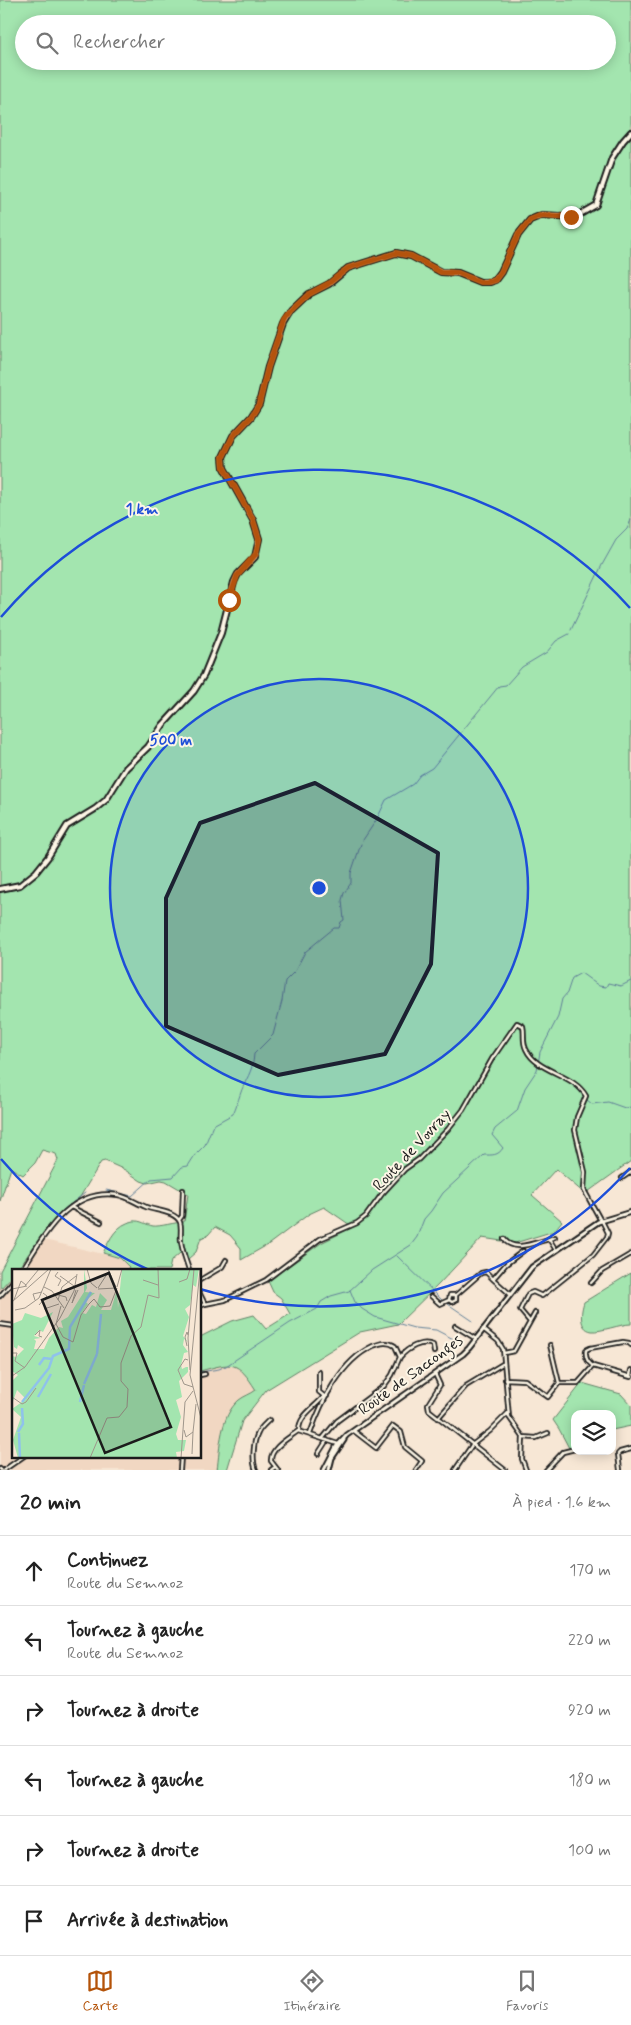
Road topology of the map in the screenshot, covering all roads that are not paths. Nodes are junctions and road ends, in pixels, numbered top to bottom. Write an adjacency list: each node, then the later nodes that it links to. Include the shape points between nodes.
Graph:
1 (631, 132): 2 (main road, via 612,158 596,205 575,217 542,215 530,220 518,235 504,268 495,280 480,282 462,274 441,272 411,256 396,253 341,272 291,311 284,320 266,372 259,404 224,452 226,472 253,520 259,544 255,557 234,582 221,633 200,683 148,747 126,768 106,800 67,826 45,862 28,879)
2 (0, 889)
3 (631, 1172): 4 (street)
4 (622, 1178)
5 (183, 1190): 8 (street)
6 (71, 1207): 8 (street, via 94,1196 117,1195); 10 (street); 18 (street, via 41,1240)
7 (631, 1212): 9 (street, Route de Sacconges)
8 (180, 1220): 19 (street, via 182,1246)
9 (601, 1221): 14 (street, Route de Sacconges); 30 (street, Route de Vovray, via 584,1190 585,1172 575,1130 586,1096 574,1084 537,1063 524,1043 523,1026 518,1023 492,1059 463,1110 382,1194 366,1217 320,1239 266,1280 225,1300); 33 (street, via 608,1233 593,1255 542,1296 533,1292 528,1294 520,1310)
10 (101, 1222)
11 (555, 1237): 13 (street)
12 (504, 1239): 13 (street, via 508,1244 518,1246)
13 (549, 1239): 14 (street)
14 (556, 1250): 24 (street, Route de Sacconges, via 532,1267)
15 (523, 1251): 21 (street)
16 (631, 1254): 23 (street, via 602,1271)
17 (226, 1260): 20 (street, via 222,1267)
18 (23, 1269)
19 (189, 1269)
20 (201, 1279)
21 (493, 1279): 24 (street); 25 (street, via 486,1272 481,1273)
22 (12, 1282): 26 (street)
23 (591, 1283)
24 (510, 1294): 35 (street, Route de Sacconges)
25 (456, 1295): 29 (street, via 450,1294); 29 (street, via 454,1302)
26 (0, 1296)
27 (201, 1296): 30 (street)
28 (431, 1296): 29 (street, via 440,1304)
29 (449, 1300)
30 (205, 1304): 31 (street)
31 (201, 1306)
32 (535, 1313): 33 (street)
33 (530, 1322): 40 (street, via 514,1351)
34 (455, 1326): 36 (street, Route de Sacconges)
35 (484, 1329): 36 (street, Route de Sacconges); 40 (street, via 501,1344)
36 (476, 1339): 47 (street, Route de Sacconges, via 463,1354)
37 (550, 1345): 51 (street)
38 (631, 1345): 43 (street, via 623,1342 586,1350 588,1363)
39 (434, 1352): 41 (street, via 433,1345 421,1344)
40 (504, 1353): 42 (street)
41 (400, 1356): 52 (street, via 395,1346 388,1342 365,1350 348,1364); 60 (street, via 384,1386 337,1422)
42 (504, 1363): 50 (street); 54 (street, via 466,1386)
43 (593, 1366): 49 (street); 51 (street, via 578,1383)
44 (631, 1370): 49 (street)
45 (319, 1372): 52 (street, via 319,1392)
46 (205, 1374): 48 (street)
47 (435, 1374): 54 (street, via 440,1385 428,1408); 56 (street, Route de Sacconges)
48 (201, 1375)
49 (630, 1377)
50 (505, 1378): 51 (street, via 525,1380 548,1397); 53 (street)
51 (559, 1383)
52 (325, 1396): 57 (street, via 302,1418); 59 (street)
53 (508, 1413): 61 (street, via 511,1423); 64 (street)
54 (438, 1418): 64 (street)
55 (268, 1420): 71 (street, via 255,1440)
56 (356, 1429): 63 (street, Route de Sacconges); 75 (street, via 376,1448 393,1426 401,1432 405,1447 422,1461)
57 (299, 1430): 59 (street); 69 (street, via 272,1454 271,1461)
58 (548, 1433): 61 (street, via 536,1438)
59 (310, 1434): 60 (street)
60 (322, 1438): 62 (street)
61 (523, 1438): 78 (street, via 522,1459)
62 (327, 1440): 63 (street); 67 (street)
63 (339, 1445): 73 (street, Route de Sacconges); 74 (street, Route de Sacconges)
64 (472, 1445): 76 (street); 77 (street)
65 (631, 1449): 80 (street, via 618,1454)
66 (571, 1450): 79 (street, via 563,1452)
67 (318, 1454)
68 (21, 1458): 70 (street)
69 (277, 1468): 72 (street)
70 (2, 1470)
71 (256, 1470)
72 (271, 1470)
73 (324, 1470)
74 (329, 1470)
75 (416, 1470)
76 (455, 1470)
77 (505, 1470)
78 (526, 1470)
79 (546, 1470)
80 (620, 1470)

